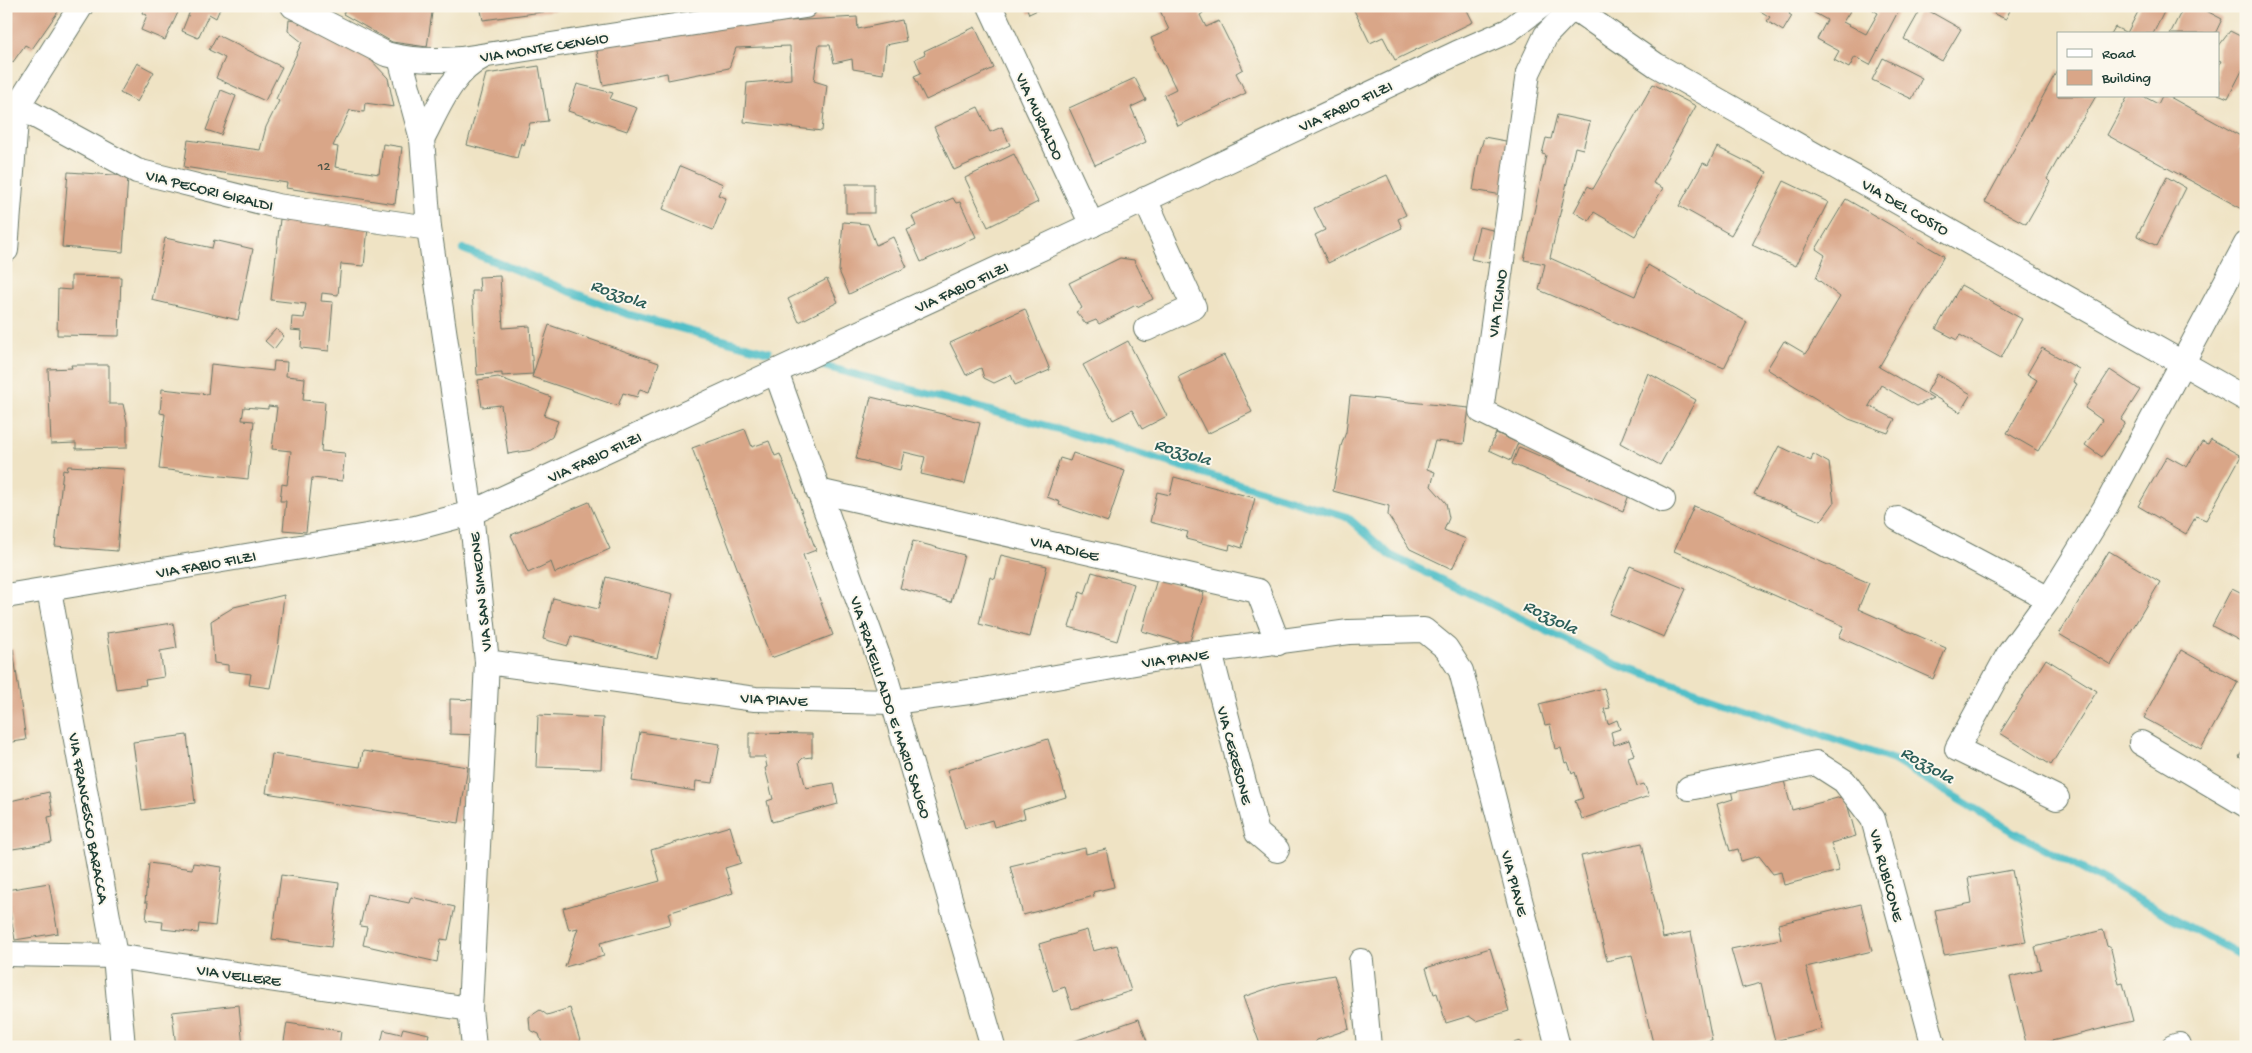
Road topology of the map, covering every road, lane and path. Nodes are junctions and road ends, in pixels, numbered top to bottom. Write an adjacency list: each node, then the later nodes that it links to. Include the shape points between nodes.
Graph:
1 (81, 6): 9 (street)
2 (293, 6): 8 (street, VIA MONTE CENGIO, via 386,54)
3 (805, 6): 7 (street, VIA MONTE CENGIO)
4 (990, 6): 12 (street, VIA MURIALDO)
5 (1541, 6): 11 (street, VIA FABIO FILZI, via 1508,31)
6 (1571, 7): 17 (street, VIA DEL COSTO, via 1656,65); 21 (street, VIA TICINO, via 1546,35 1528,73 1480,411)
7 (488, 54): 8 (street, VIA MONTE CENGIO, via 433,61); 10 (street, via 473,61 453,82)
8 (400, 58): 10 (street, VIA SAN SIMEONE)
9 (12, 103): 13 (street, VIA PECORI GIRALDI, via 137,171 277,206); 15 (street)
10 (422, 140): 13 (street, VIA SAN SIMEONE)
11 (1145, 200): 12 (street, VIA FABIO FILZI); 16 (street, via 1194,307)
12 (1092, 225): 18 (street, VIA FABIO FILZI)
13 (429, 228): 22 (street, VIA SAN SIMEONE)
14 (2246, 244): 17 (street)
15 (6, 250)
16 (1146, 329)
17 (2182, 363): 19 (street, VIA DEL COSTO); 26 (street, via 2106,506)
18 (776, 372): 20 (street, VIA FRATELLI ALDO E MARIO SAUGO); 22 (street, VIA FABIO FILZI)
19 (2246, 399)
20 (818, 491): 27 (street, VIA ADIGE, via 1258,591); 30 (street, VIA FRATELLI ALDO E MARIO SAUGO)
21 (1663, 500)
22 (470, 513): 24 (street, VIA FABIO FILZI, via 415,528); 29 (street, VIA SAN SIMEONE)
23 (1898, 519): 26 (street)
24 (49, 590): 25 (street, VIA FABIO FILZI); 37 (street, VIA FRANCESCO BARACCA)
25 (6, 596)
26 (2049, 599): 33 (street, via 2008,655 1957,749)
27 (1278, 643): 28 (street, VIA PIAVE); 44 (street, VIA PIAVE, via 1348,632 1424,630 1446,648 1461,671)
28 (1210, 652): 30 (street, VIA PIAVE, via 977,692); 35 (street, VIA CERESONE, via 1257,833)
29 (487, 662): 30 (street, VIA PIAVE, via 755,699); 39 (street, VIA SAN SIMEONE)
30 (893, 702): 42 (street, VIA FRATELLI ALDO E MARIO SAUGO)
31 (2141, 743): 34 (street)
32 (1689, 788): 45 (street, VIA RUBICONE, via 1816,763 1844,781 1872,819)
33 (2057, 798)
34 (2246, 805)
35 (1277, 850)
36 (6, 954): 37 (street, VIA VELLERE)
37 (115, 956): 39 (street, VIA VELLERE); 40 (street, VIA FRANCESCO BARACCA)
38 (1361, 962): 43 (street)
39 (470, 1009): 41 (street, VIA SAN SIMEONE)
40 (123, 1047)
41 (474, 1047)
42 (993, 1047)
43 (1369, 1047)
44 (1558, 1047)
45 (1933, 1047)

